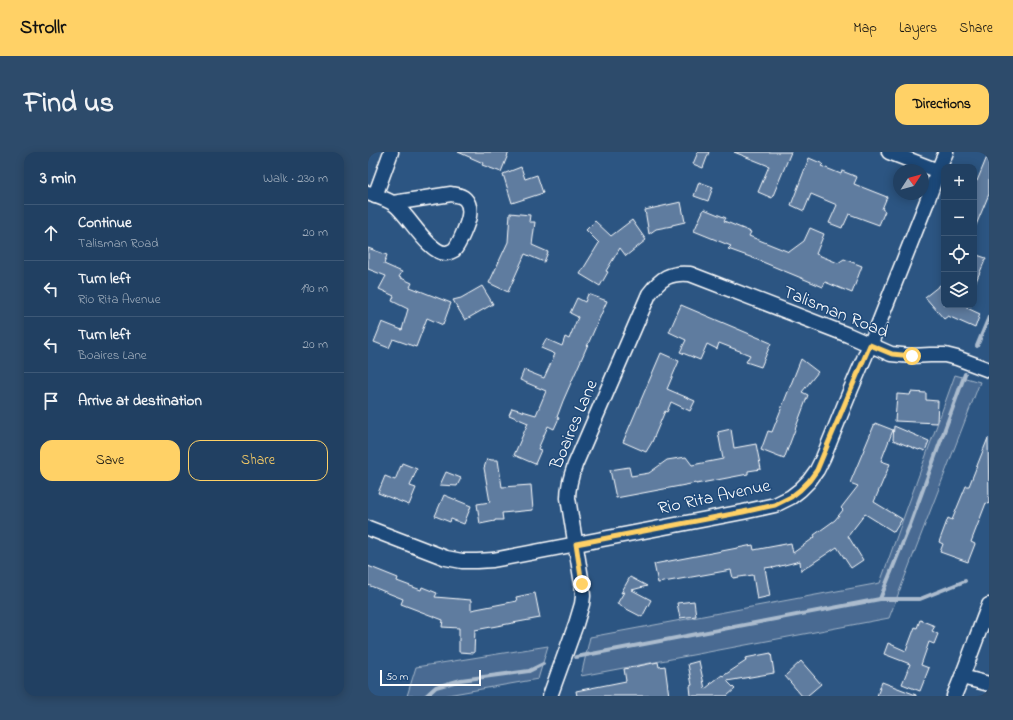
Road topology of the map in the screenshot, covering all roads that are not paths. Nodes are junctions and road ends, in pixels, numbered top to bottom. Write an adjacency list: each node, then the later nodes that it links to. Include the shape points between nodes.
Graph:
1 (391, 152): 5 (street)
2 (889, 152): 4 (street)
3 (946, 152): 4 (street, Rio Rita Avenue)
4 (938, 171): 8 (street, Rio Rita Avenue)
5 (371, 195): 6 (street)
6 (393, 203): 6 (street, via 406,215 430,246 446,254 459,242 469,217 469,207 460,195 451,194)
7 (672, 275): 8 (street, Talisman Road, via 680,273 701,277); 11 (street, Boaires Lane, via 659,282 649,294 575,465 568,486 568,498)
8 (870, 345): 9 (street, Talisman Road, via 892,354 945,355); 11 (street, Rio Rita Avenue, via 817,470 791,497 775,505 743,512)
9 (989, 370)
10 (368, 528): 11 (street, Rio Rita Avenue, via 446,558 462,561 493,560)
11 (576, 544): 15 (street, Boaires Lane, via 582,604)
12 (989, 605): 13 (street)
13 (962, 677): 14 (street); 16 (street)
14 (989, 684)
15 (550, 696)
16 (954, 696)

